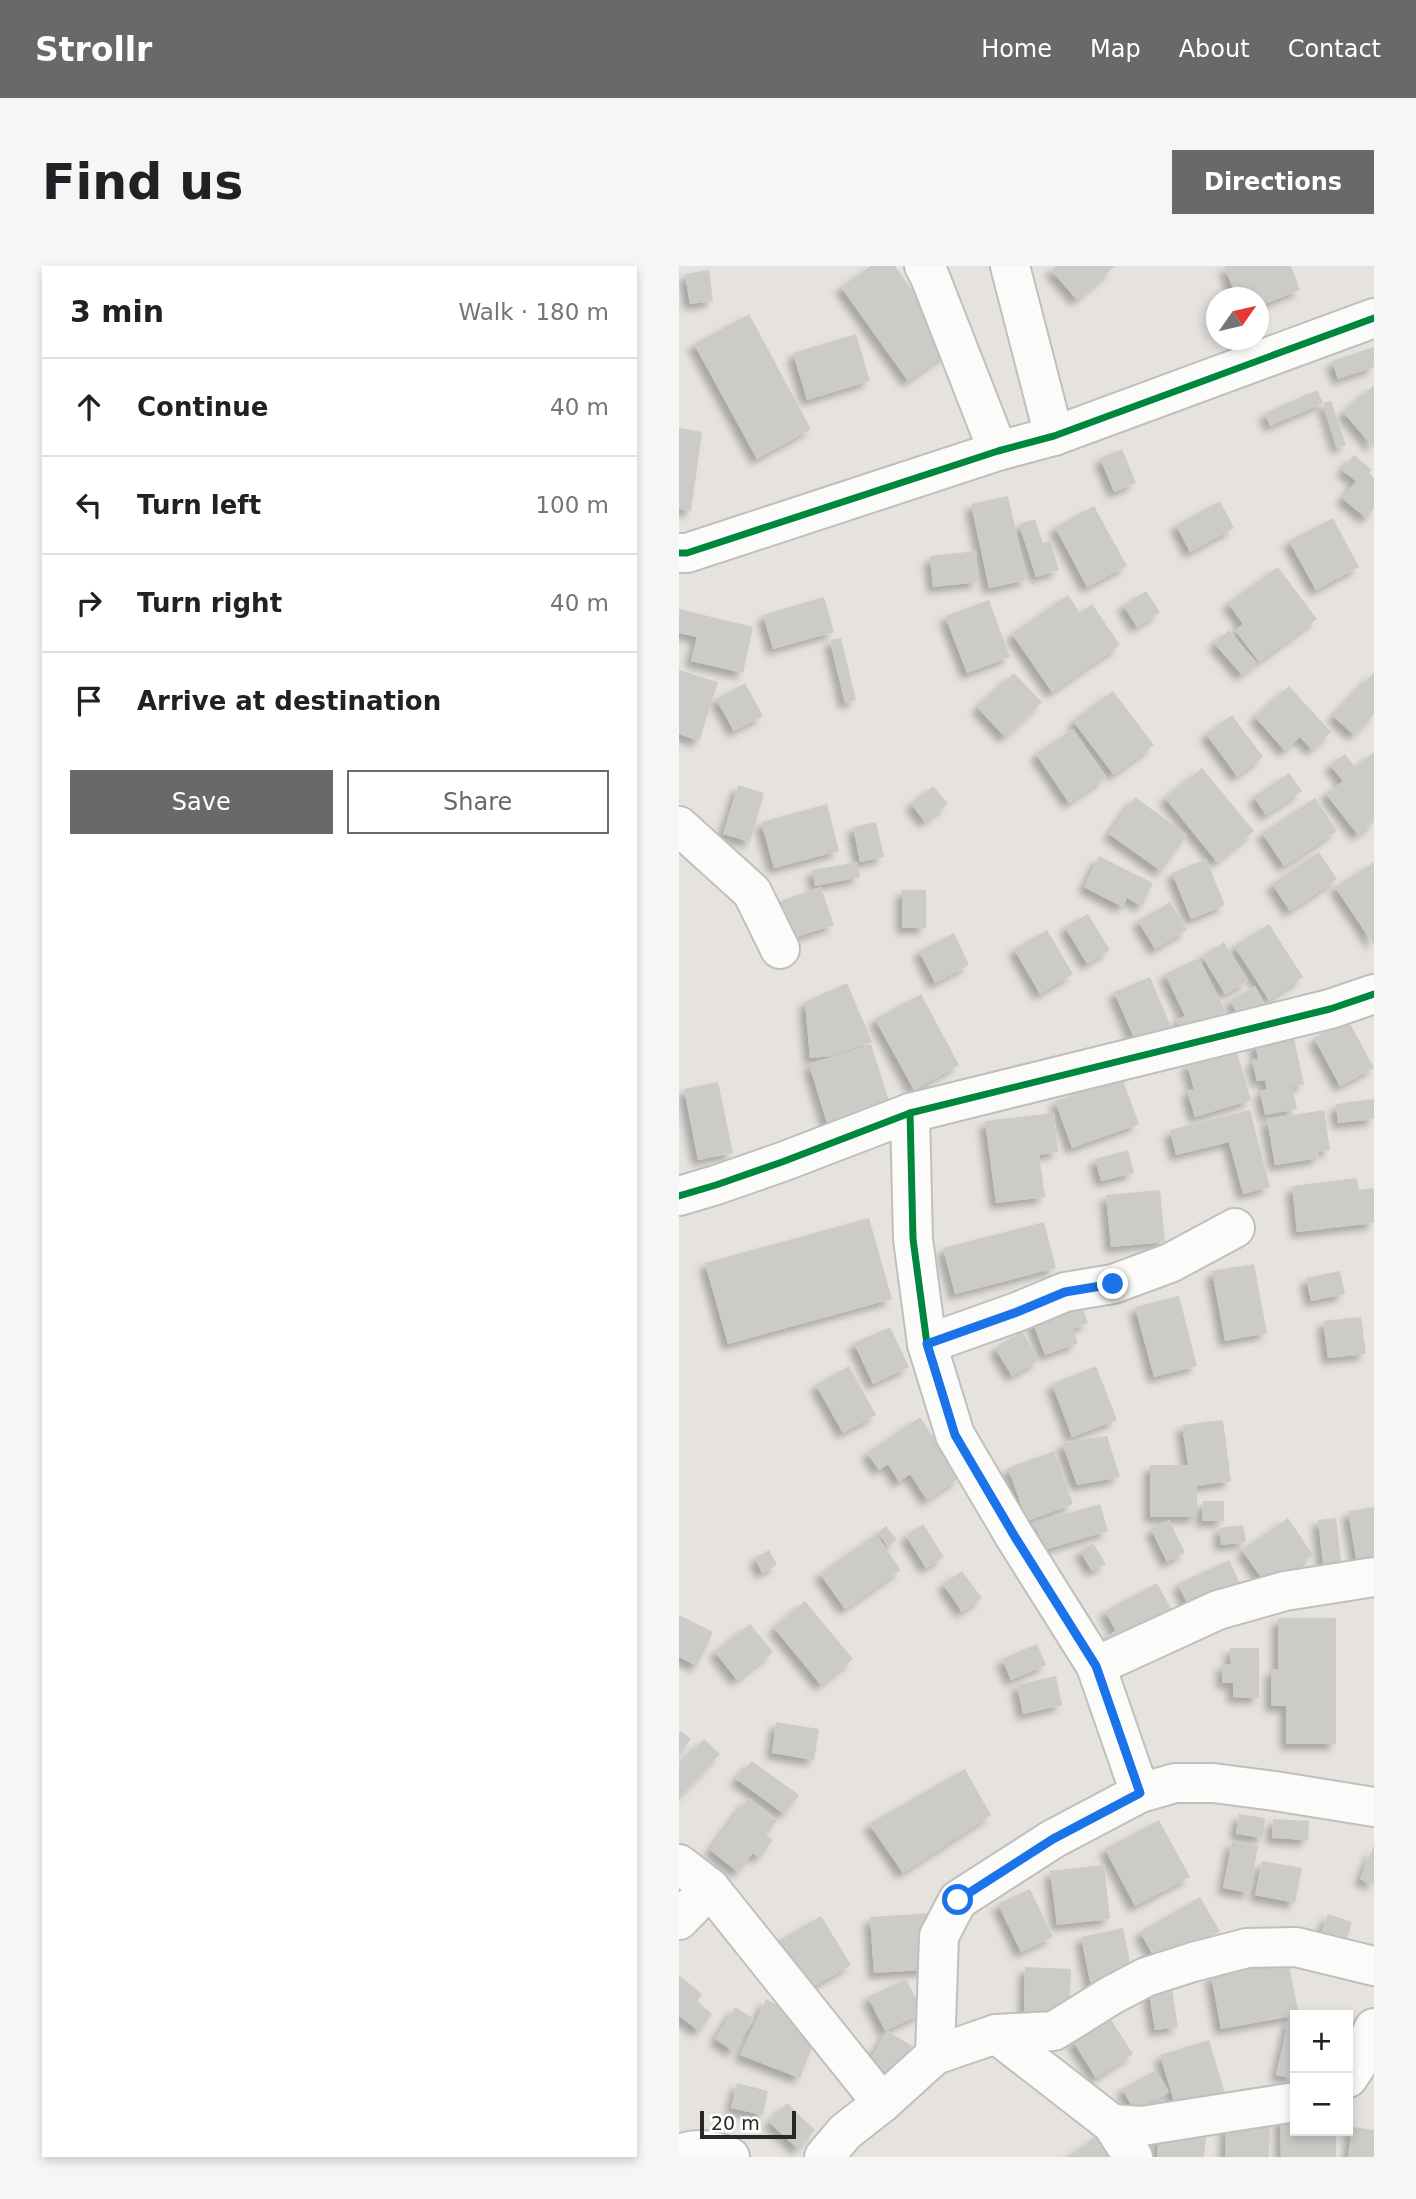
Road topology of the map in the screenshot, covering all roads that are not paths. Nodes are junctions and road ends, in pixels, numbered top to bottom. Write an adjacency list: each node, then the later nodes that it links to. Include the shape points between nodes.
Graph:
1 (923, 266): 5 (street)
2 (1010, 266): 4 (street)
3 (1374, 318): 4 (street)
4 (1053, 436): 5 (street)
5 (998, 451): 6 (street)
6 (679, 553)
7 (679, 826): 8 (street, via 753,892)
8 (780, 949)
9 (1374, 994): 10 (street, via 1330,1009)
10 (910, 1113): 11 (street); 13 (street, via 913,1239)
11 (679, 1196)
12 (1235, 1228): 13 (street, via 1170,1264 1113,1284 1065,1292)
13 (927, 1344): 15 (street, via 955,1435)
14 (1374, 1577): 15 (street, via 1285,1591 1218,1610)
15 (1096, 1666): 16 (street)
16 (1140, 1793): 17 (street, via 1175,1783 1213,1783); 24 (street, via 1053,1839 958,1900 939,1936)
17 (1374, 1807)
18 (679, 1864): 19 (street)
19 (709, 1888): 20 (street); 26 (street)
20 (679, 1920)
21 (1374, 1966): 23 (street, via 1296,1947 1247,1948 1146,1977 1054,2031)
22 (1374, 2028): 25 (street)
23 (996, 2034): 24 (street); 28 (street)
24 (935, 2055): 26 (street)
25 (1351, 2073)
26 (882, 2103): 31 (street, via 845,2132)
27 (1290, 2103): 28 (street, via 1142,2126)
28 (1112, 2124): 32 (street)
29 (679, 2154): 30 (street, via 707,2150)
30 (730, 2157)
31 (824, 2157)
32 (1133, 2157)

